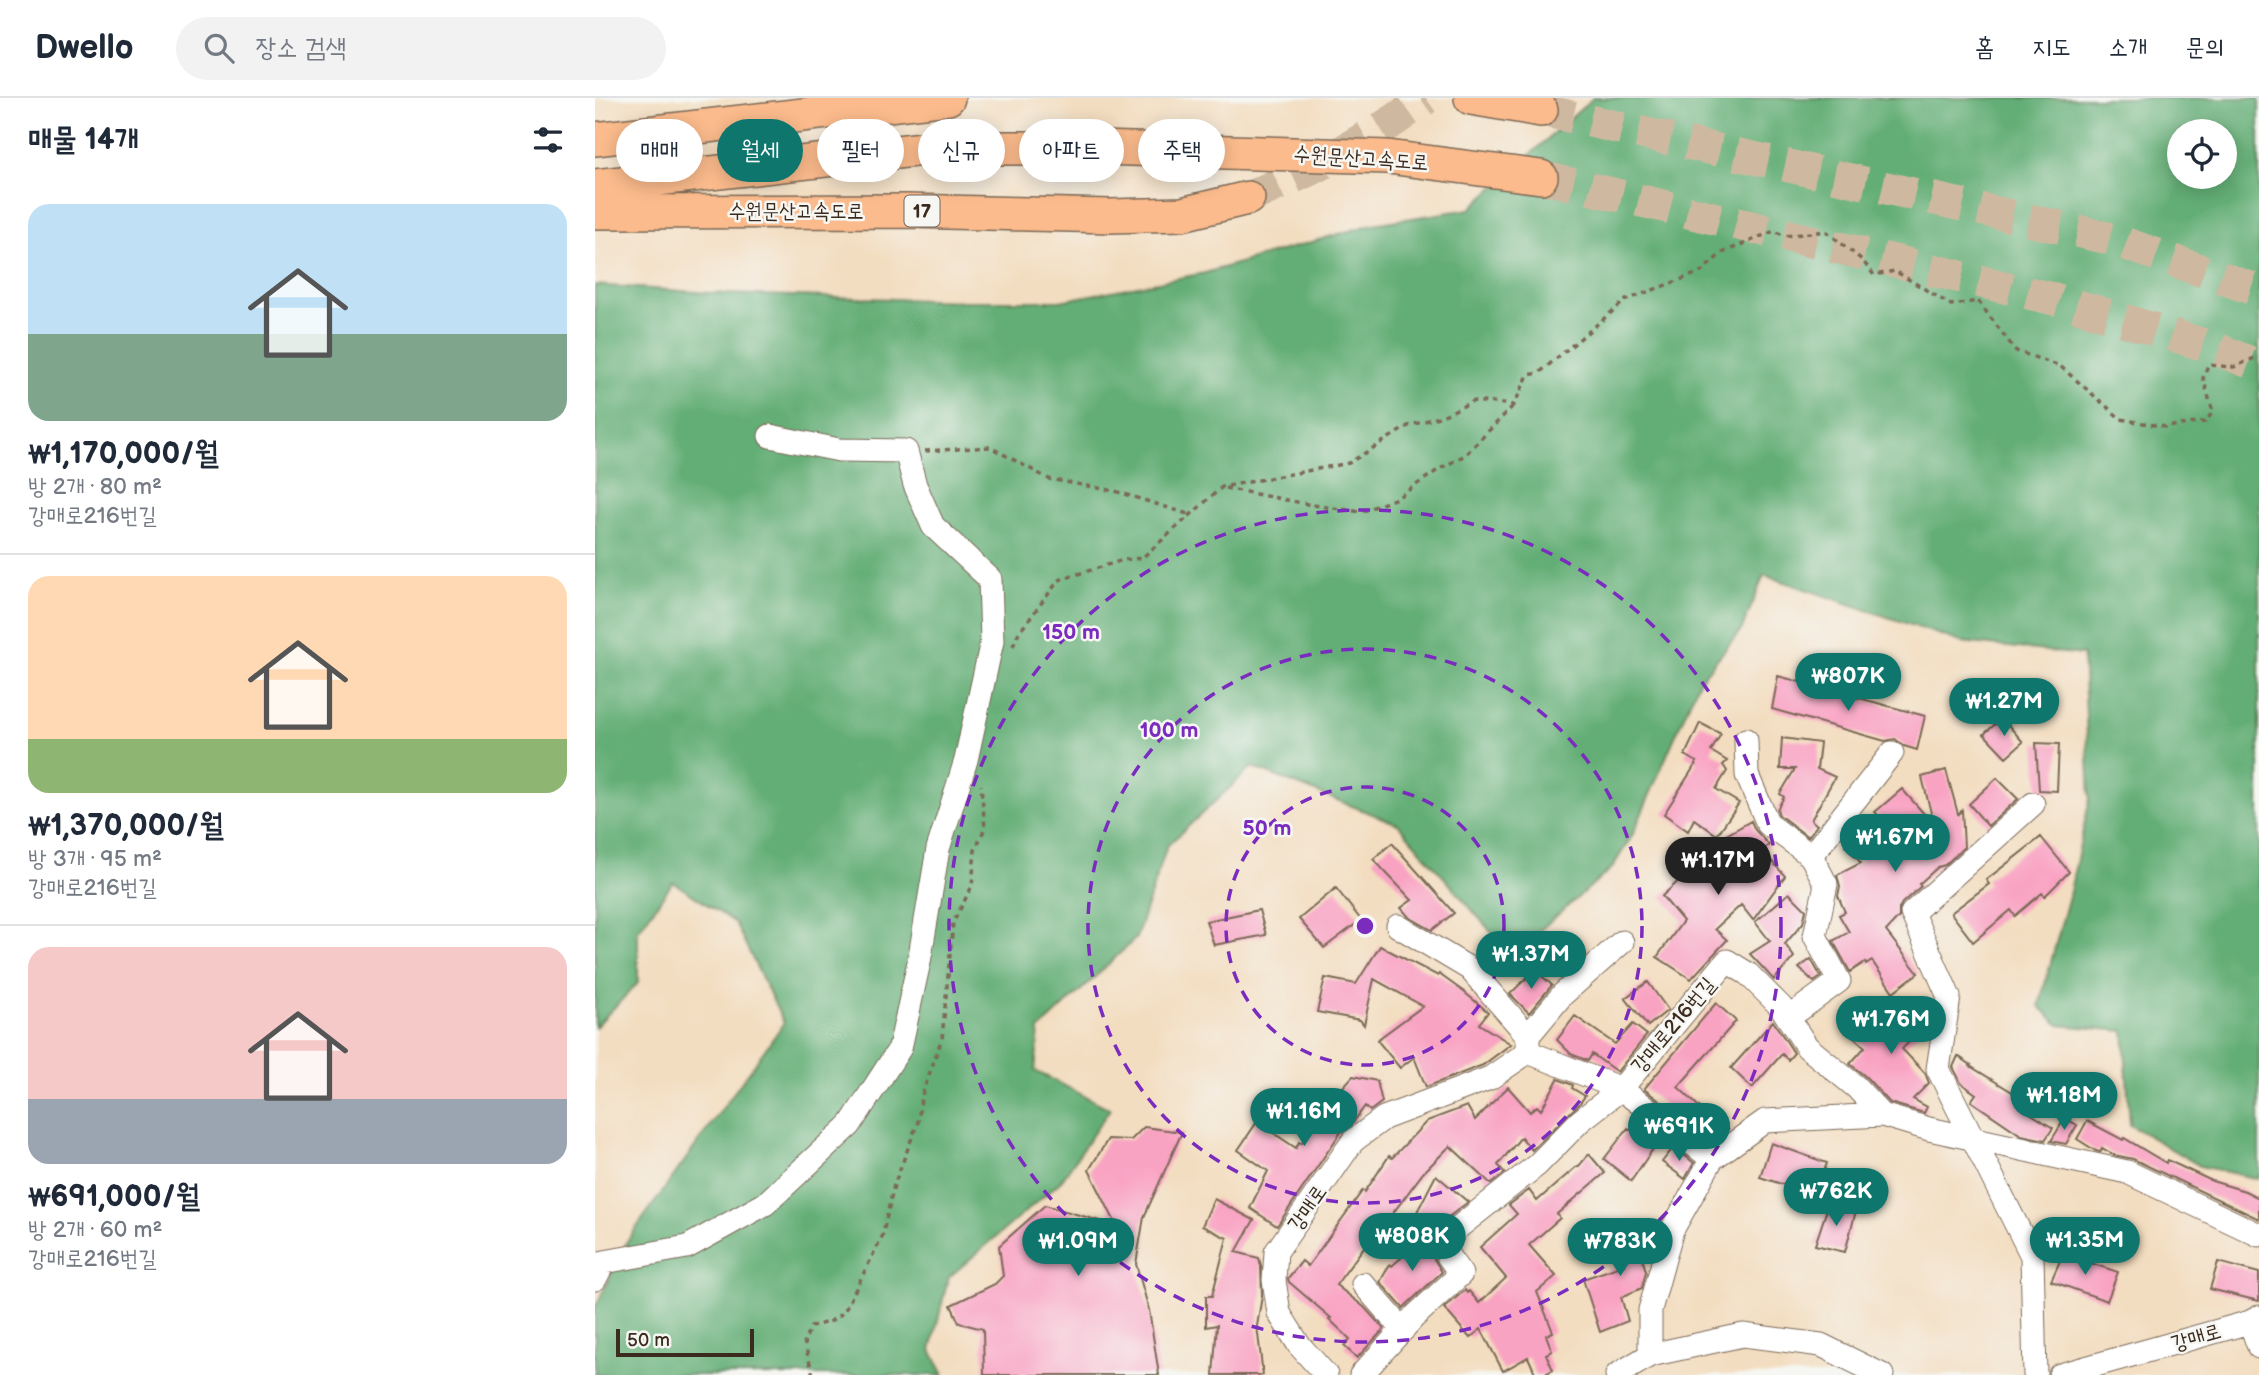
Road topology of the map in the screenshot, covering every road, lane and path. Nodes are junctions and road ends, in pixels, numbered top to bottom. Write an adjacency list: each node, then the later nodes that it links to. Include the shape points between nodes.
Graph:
1 (948, 98): 4 (highway)
2 (1471, 98): 3 (highway)
3 (1541, 110)
4 (595, 139)
5 (1541, 177): 6 (highway, 수원문산고속도로, via 1388,157 932,148)
6 (595, 186)
7 (1248, 198): 8 (highway, 수원문산고속도로 / 17, via 1182,214 1111,216)
8 (595, 212)
9 (2259, 356): 10 (path, via 2234,367 2208,365 2203,378 2213,412 2205,422 2165,427 2121,419 2060,366 2016,351 1978,301 1951,304 1895,271 1874,275 1826,231 1785,236 1774,231 1722,253 1701,272 1626,300 1539,373 1528,375)
10 (1514, 405): 13 (path, via 1473,401 1408,426 1349,463); 13 (path, via 1465,456 1397,498 1360,512)
11 (770, 436): 12 (street, via 839,450)
12 (906, 452): 14 (path, via 990,447 1048,479 1115,491); 30 (street, via 933,526 990,579 992,641 966,760 938,849 900,1048 851,1125 765,1204 687,1247 604,1262)
13 (1222, 487): 14 (path)
14 (1191, 515): 15 (path, via 1142,558 1059,580 1018,634)
15 (1008, 655)
16 (1746, 740): 20 (street, via 1747,775 1768,824)
17 (1892, 753): 20 (street)
18 (980, 774): 36 (path, via 985,828 975,850 972,886 953,923 942,1038 894,1185 882,1237 844,1312 811,1327 804,1341)
19 (2033, 804): 27 (street, via 1912,914 1949,997 1938,1069)
20 (1811, 856): 23 (street, via 1826,884 1815,936 1839,981)
21 (1398, 926): 24 (street, 강매로216번길, via 1470,969)
22 (1622, 942): 24 (street, via 1563,994)
23 (1788, 1018): 25 (street, 강매로216번길, via 1748,974 1727,961); 26 (street, 강매로216번길, via 1807,1047)
24 (1528, 1044): 25 (street, 강매로216번길); 37 (street, 강매로, via 1490,1078 1384,1118 1353,1141 1276,1252 1279,1313 1299,1345)
25 (1621, 1089): 28 (street, 강매로216번길); 33 (street, via 1580,1121 1537,1165 1455,1230 1446,1245 1461,1274)
26 (1882, 1115): 27 (street); 28 (street, via 1765,1121)
27 (1972, 1139): 29 (street, via 2127,1172); 41 (street, via 2032,1256)
28 (1712, 1159): 35 (street, via 1672,1230 1650,1310)
29 (2259, 1234)
30 (595, 1279)
31 (1363, 1284): 33 (street)
32 (2255, 1320): 34 (street, 강매로); 42 (street, 강매로)
33 (1403, 1329): 38 (street)
34 (2259, 1347)
35 (1650, 1355): 39 (street); 40 (street, via 1743,1335 1821,1345)
36 (813, 1375)
37 (1327, 1375)
38 (1361, 1375)
39 (1617, 1375)
40 (1882, 1375)
41 (2035, 1375)
42 (2060, 1375)

